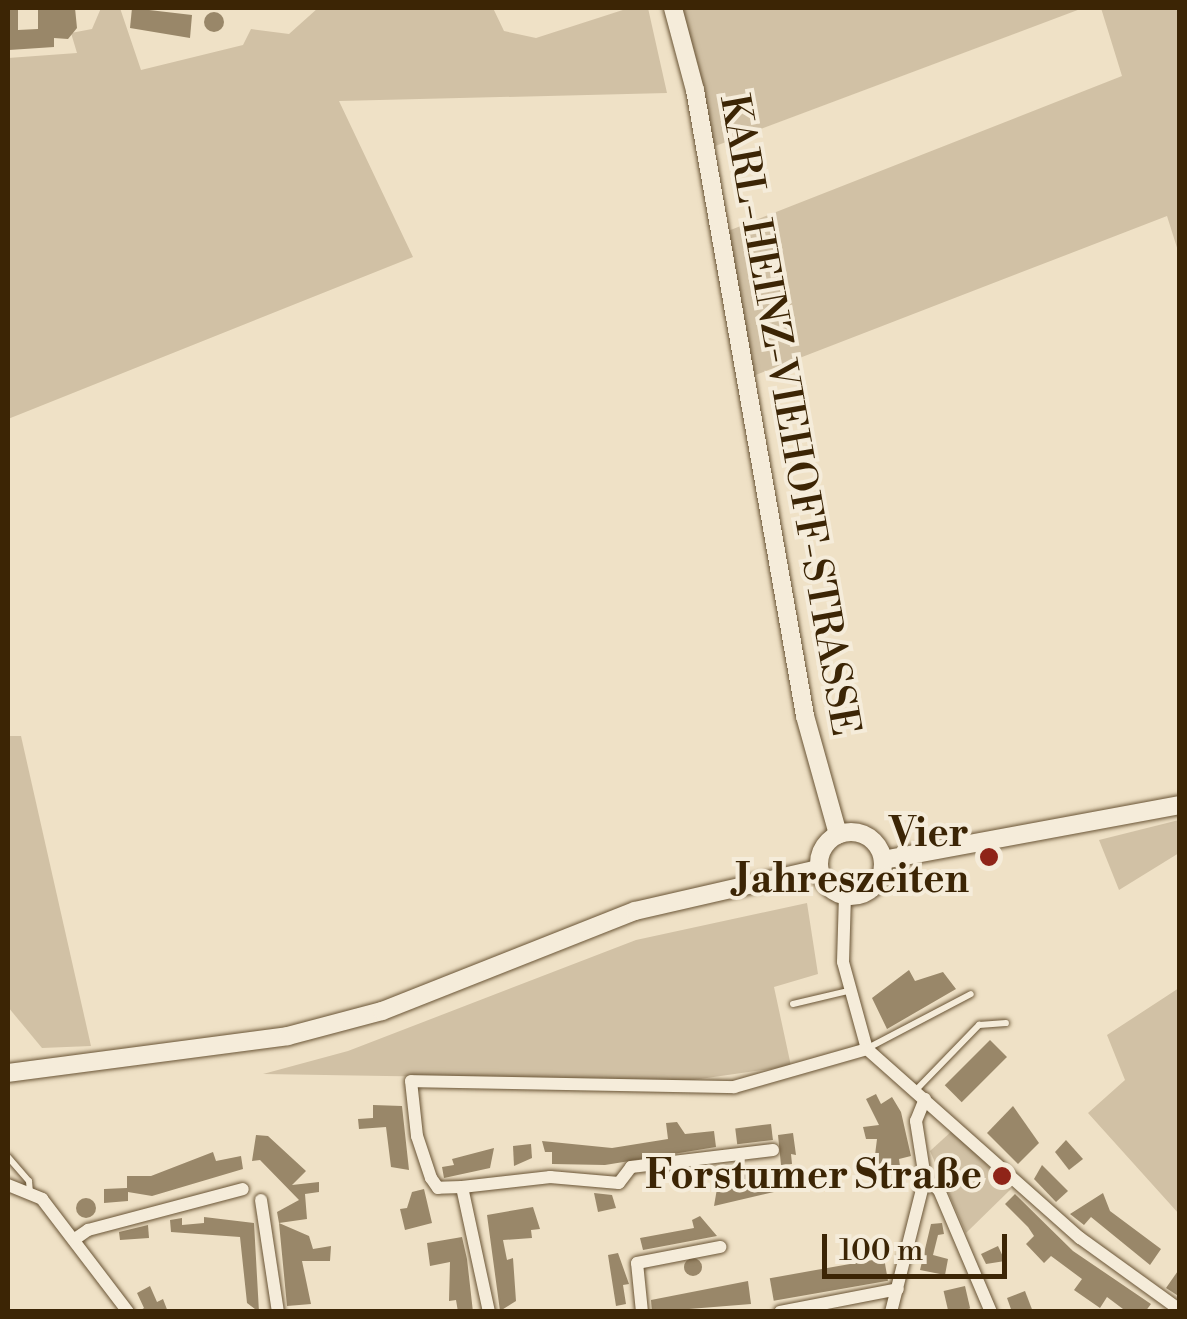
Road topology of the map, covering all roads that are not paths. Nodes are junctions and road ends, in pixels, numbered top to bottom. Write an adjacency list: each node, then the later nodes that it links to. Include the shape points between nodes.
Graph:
1 (673, 8): 3 (main road, KARL-HEINZ-VIEHOFF-STRASSE, via 695,90 805,716)
2 (1180, 806): 4 (main road)
3 (838, 834): 4 (main road, via 867,836); 5 (main road, via 822,848)
4 (883, 860): 6 (main road, via 873,887)
5 (819, 869): 6 (main road, via 828,886); 12 (main road, via 635,911 382,1011 288,1036)
6 (845, 896): 7 (street)
7 (848, 991): 9 (lane); 11 (street)
8 (971, 994): 11 (lane)
9 (792, 1004)
10 (1006, 1023): 13 (lane, via 980,1025)
11 (867, 1048): 13 (street); 18 (street, via 734,1087 411,1081 417,1136 431,1178 438,1188)
12 (8, 1073)
13 (920, 1095): 16 (street, via 916,1122); 25 (street, via 1080,1238)
14 (773, 1150): 18 (street, via 631,1167 620,1183 550,1176)
15 (8, 1157): 20 (lane, via 29,1180)
16 (925, 1178): 24 (street); 32 (street, via 940,1190)
17 (8, 1185): 20 (street)
18 (462, 1187): 28 (street)
19 (242, 1189): 22 (street)
20 (30, 1194): 22 (street)
21 (261, 1200): 27 (street)
22 (74, 1239): 26 (street)
23 (720, 1247): 29 (street, via 637,1263)
24 (898, 1290): 30 (street); 31 (street)
25 (1180, 1310)
26 (128, 1312)
27 (278, 1312)
28 (489, 1312)
29 (642, 1312)
30 (780, 1312)
31 (891, 1312)
32 (991, 1312)

